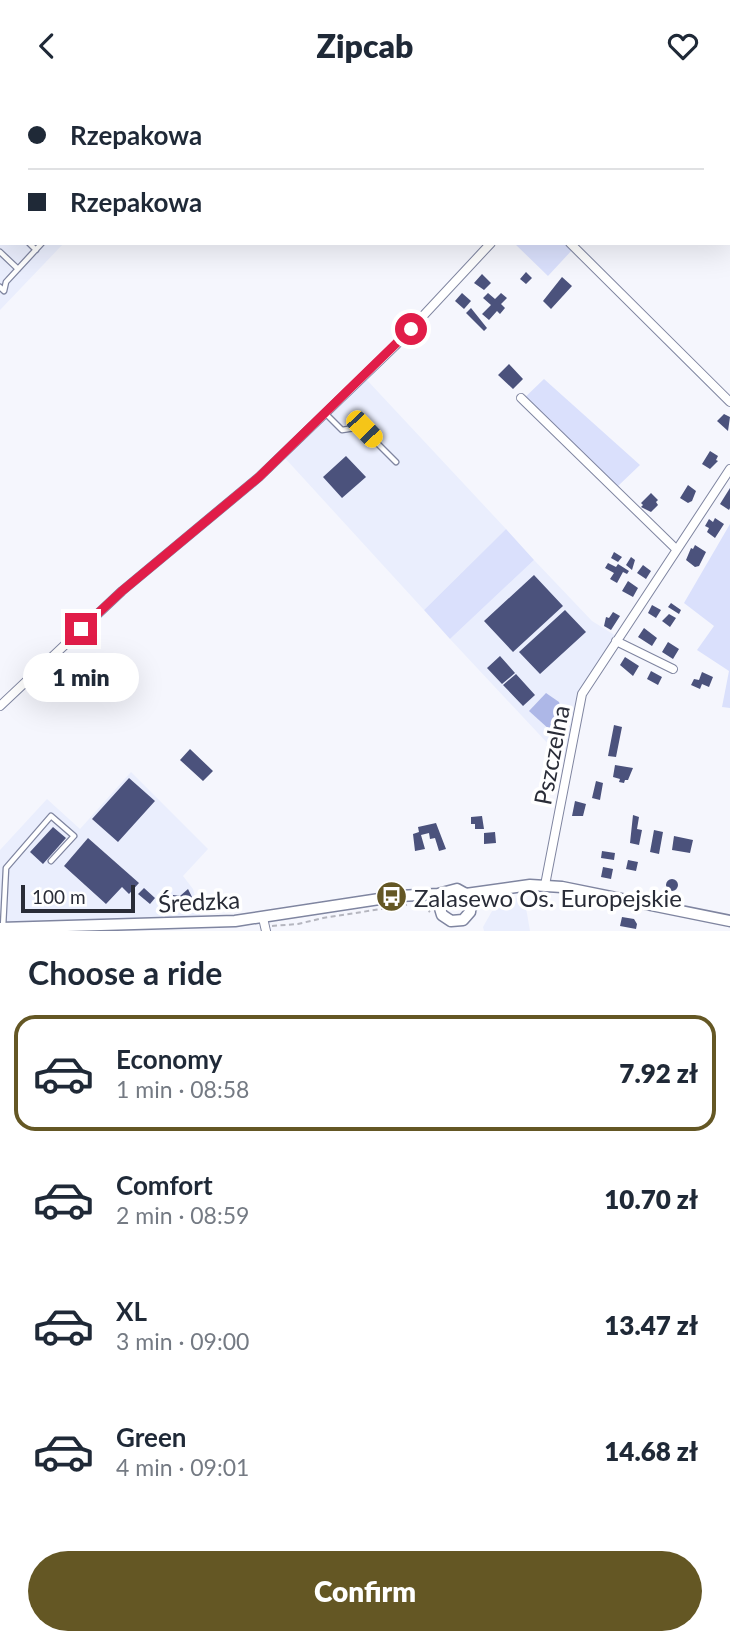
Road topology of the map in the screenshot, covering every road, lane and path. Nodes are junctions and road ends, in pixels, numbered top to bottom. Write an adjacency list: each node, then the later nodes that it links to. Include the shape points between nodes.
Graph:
1 (31, 245): 5 (lane)
2 (40, 245): 5 (lane)
3 (489, 245): 11 (street)
4 (572, 245): 10 (street)
5 (36, 250): 7 (lane)
6 (0, 252): 7 (lane)
7 (18, 269): 8 (lane, via 4,291)
8 (0, 288)
9 (521, 398): 14 (street)
10 (730, 402)
11 (325, 413): 12 (lane, via 338,428 364,429); 17 (street, via 259,477 122,591)
12 (396, 462)
13 (730, 469): 14 (street, Pszczelna)
14 (676, 549): 15 (street, Pszczelna)
15 (616, 641): 16 (street); 19 (street, Pszczelna, via 582,694)
16 (673, 669)
17 (0, 706)
18 (51, 861): 29 (lane, via 74,836 51,815 6,868)
19 (545, 885): 20 (street); 26 (street)
20 (514, 887): 22 (street); 24 (street, via 484,899)
21 (447, 892): 22 (street, via 457,889); 23 (street, Średzka); 25 (street)
22 (466, 894): 24 (street)
23 (399, 896): 25 (street, Średzka, via 427,902); 27 (street, Średzka)
24 (469, 912): 28 (street); 31 (street)
25 (437, 913): 27 (path, via 411,905 298,924); 28 (street)
26 (730, 921)
27 (264, 925): 30 (street, Średzka, via 212,922)
28 (453, 926)
29 (2, 928): 30 (street, Średzka)
30 (102, 929)
31 (466, 931)

